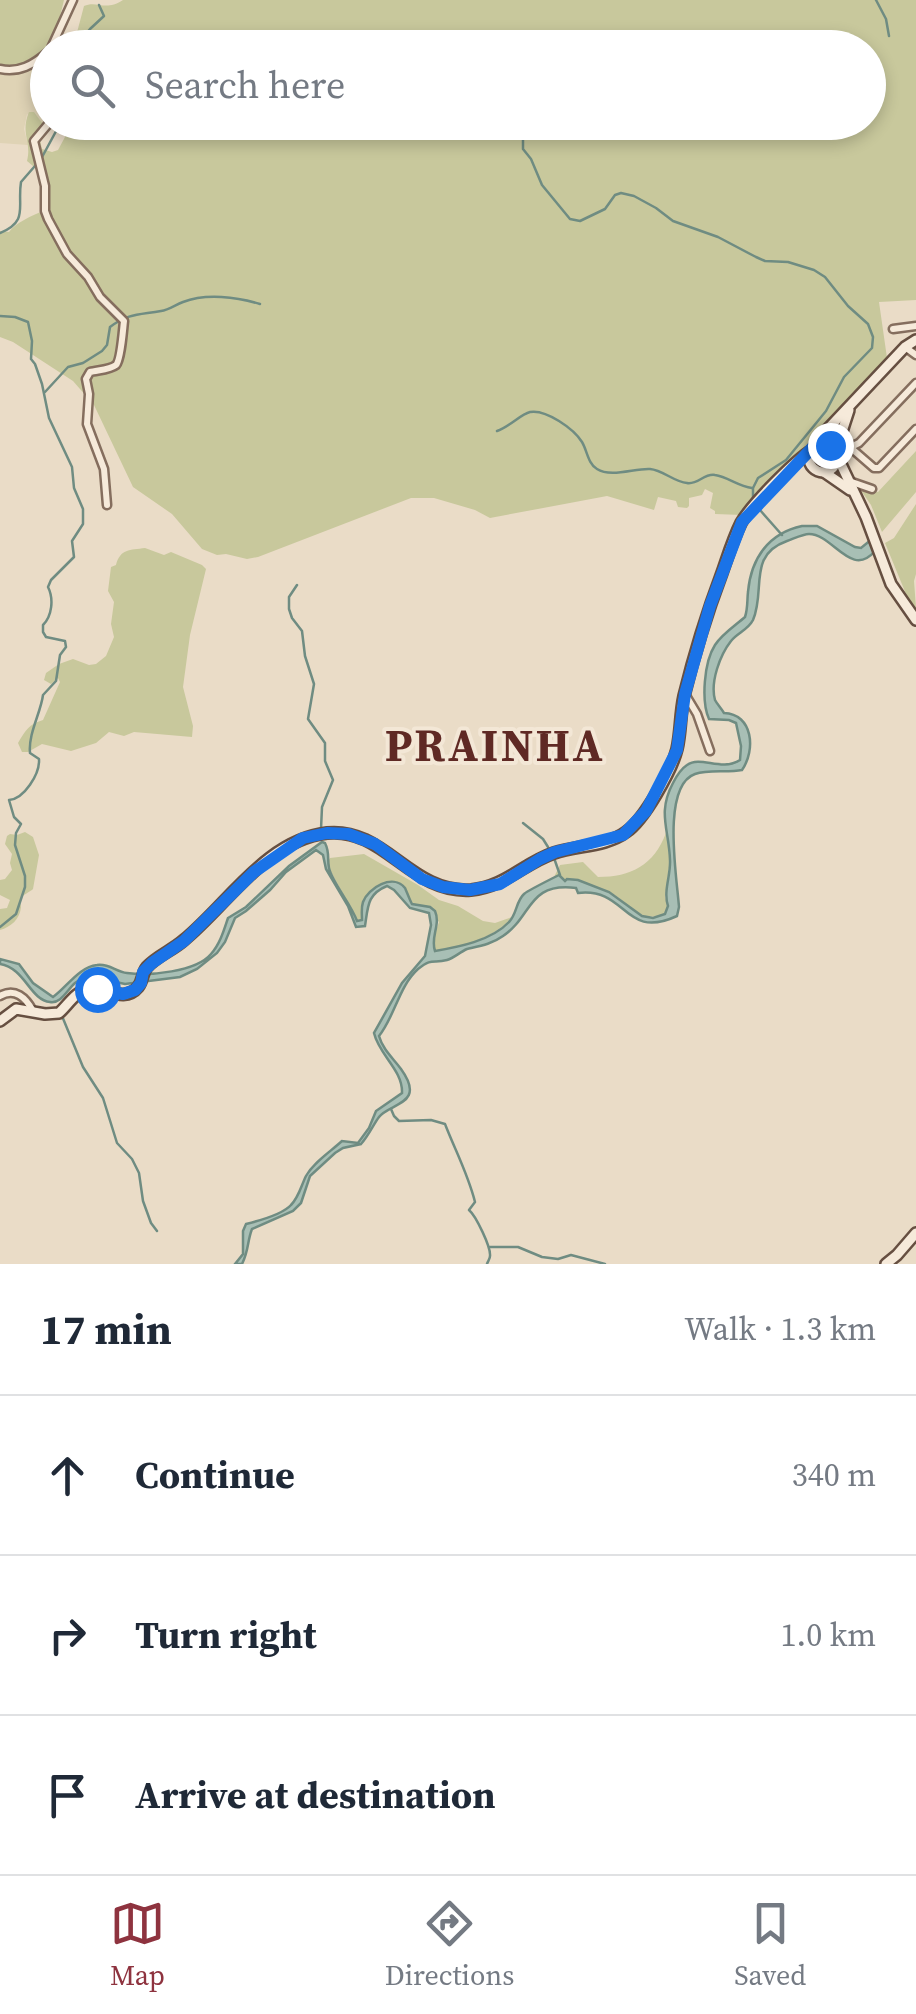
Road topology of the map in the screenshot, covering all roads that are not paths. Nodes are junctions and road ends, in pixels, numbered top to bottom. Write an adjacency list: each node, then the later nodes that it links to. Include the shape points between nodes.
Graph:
1 (74, 0): 2 (street)
2 (61, 30)
3 (30, 66): 4 (street)
4 (0, 69)
5 (35, 140): 22 (street, via 45,211 67,254 124,324 116,364 86,379 87,424 104,469)
6 (916, 326): 7 (street)
7 (893, 329)
8 (916, 340): 9 (street)
9 (905, 347): 10 (street); 12 (street)
10 (916, 356)
11 (916, 383): 15 (street)
12 (850, 407): 14 (street); 16 (street)
13 (916, 429): 15 (street, via 876,469)
14 (813, 448): 16 (street, via 826,444); 17 (street, via 810,465); 18 (street)
15 (852, 448): 16 (street)
16 (837, 454): 17 (street, via 834,466); 19 (street)
17 (821, 472): 18 (street); 21 (street)
18 (785, 474): 24 (street, via 742,522)
19 (847, 480): 20 (street); 21 (street)
20 (872, 489)
21 (852, 492): 23 (street, via 892,584)
22 (107, 504)
23 (916, 620)
24 (685, 694): 25 (street); 27 (street, via 673,760 646,811 623,835 555,852 500,884 470,890 422,879 375,844 348,834 303,838 254,872 152,963 135,990 85,990 59,1013)
25 (710, 751)
26 (0, 996): 27 (street, via 18,993)
27 (33, 1011): 28 (street, via 16,1009)
28 (0, 1021)
29 (916, 1233): 30 (street)
30 (886, 1264)

